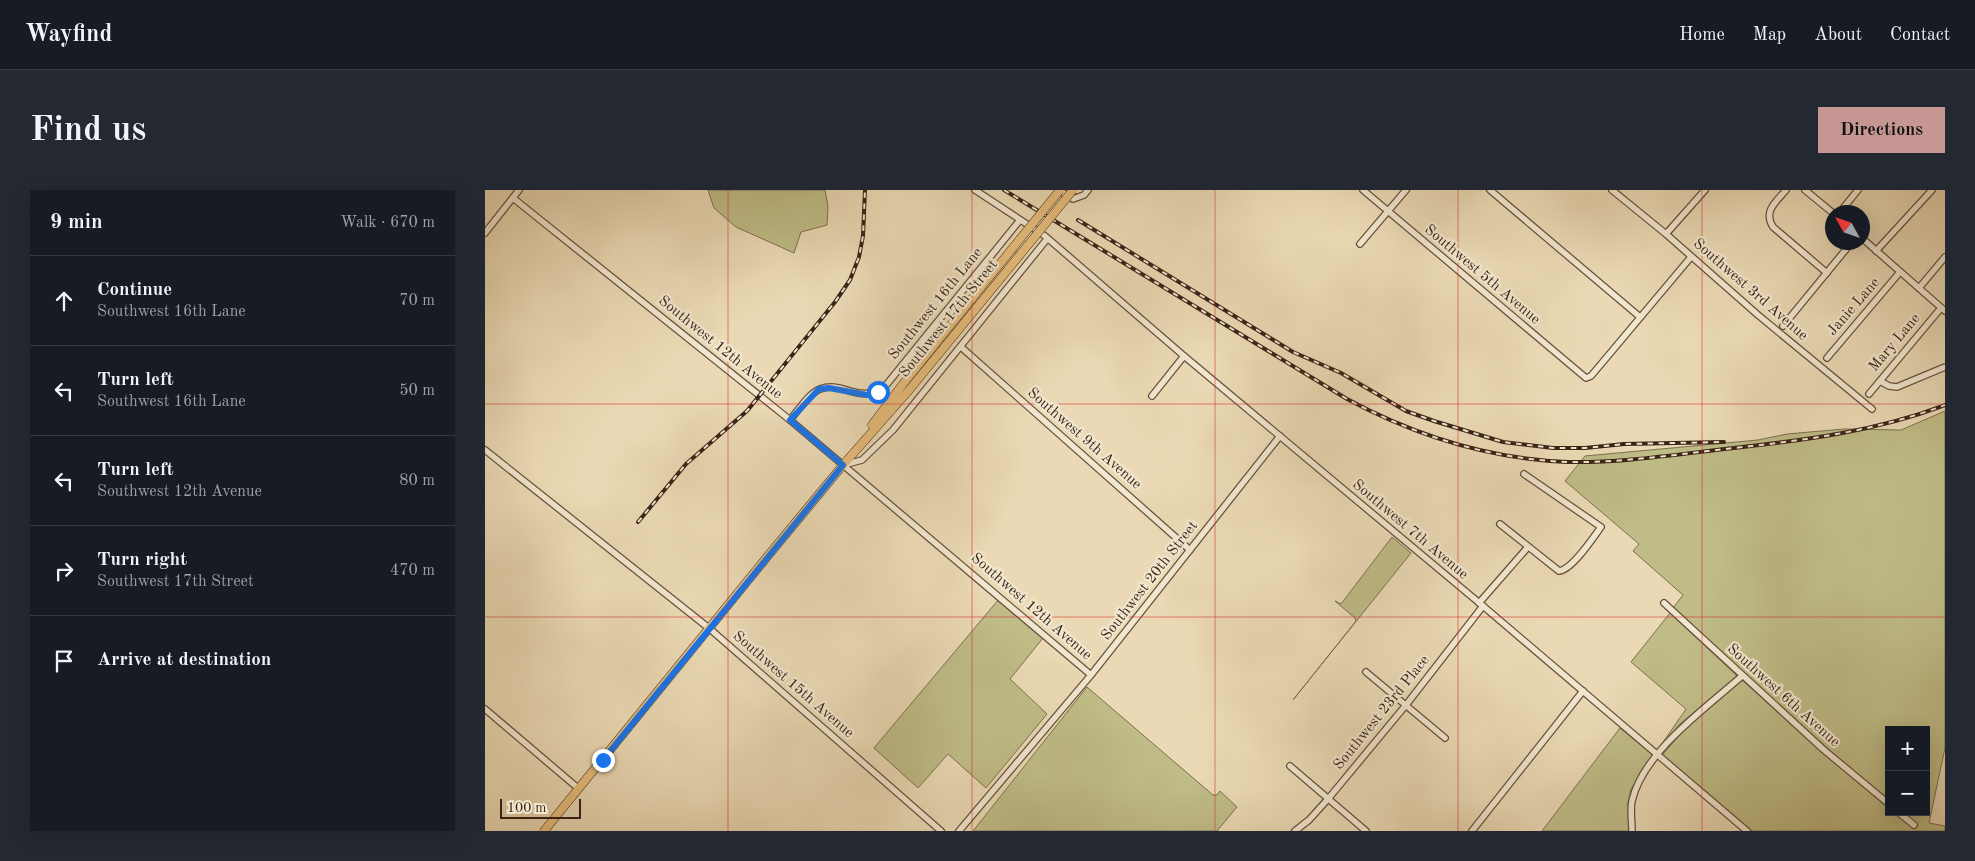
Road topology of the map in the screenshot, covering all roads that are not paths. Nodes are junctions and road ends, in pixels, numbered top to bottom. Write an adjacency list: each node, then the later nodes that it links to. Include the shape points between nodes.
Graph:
1 (519, 190): 15 (street)
2 (975, 190): 19 (street, Southwest 7th Avenue)
3 (1059, 190): 5 (street, via 1073,199); 46 (main road, Southwest 17th Street, bridge, via 903,384)
4 (1073, 190): 46 (main road, Southwest 17th Street, bridge)
5 (1088, 190)
6 (1363, 190): 18 (street, Southwest 5th Avenue)
7 (1407, 190): 18 (street)
8 (1490, 190): 33 (street)
9 (1612, 190): 21 (street, Southwest 3rd Avenue)
10 (1705, 190): 21 (street)
11 (1787, 190): 30 (street, via 1769,213 1768,220)
12 (1805, 190): 17 (street)
13 (1858, 190): 16 (street)
14 (1932, 190): 26 (street)
15 (513, 198): 20 (street); 43 (street, Southwest 12th Avenue)
16 (1845, 205)
17 (1825, 206)
18 (1388, 212): 23 (street); 33 (street, Southwest 5th Avenue, via 1586,378)
19 (1020, 220): 22 (street, Southwest 7th Avenue); 43 (street, Southwest 16th Lane, via 878,392 867,395 819,389)
20 (485, 233)
21 (1666, 234): 27 (street, Southwest 3rd Avenue)
22 (1047, 239): 35 (street); 36 (street, Southwest 7th Avenue)
23 (1360, 244)
24 (1870, 245): 26 (street)
25 (1846, 250): 30 (street)
26 (1876, 251): 29 (street)
27 (1691, 257): 33 (street); 42 (street, Southwest 3rd Avenue)
28 (1945, 257): 31 (street)
29 (1900, 272): 31 (street); 37 (street, Janie Lane)
30 (1827, 273): 34 (street)
31 (1919, 288): 32 (street)
32 (1943, 309): 39 (street, Mary Lane)
33 (1640, 317)
34 (1783, 326)
35 (961, 347): 46 (street, via 877,447 862,460); 50 (street, Southwest 9th Avenue)
36 (1184, 356): 41 (street); 44 (street, Southwest 7th Avenue)
37 (1827, 358)
38 (1945, 366): 39 (street, via 1897,387)
39 (1880, 381): 40 (street, Mary Lane)
40 (1869, 394)
41 (1152, 396)
42 (1872, 408)
43 (790, 420): 46 (street, Southwest 12th Avenue)
44 (1280, 436): 50 (street, Southwest 20th Street); 52 (street, Southwest 7th Avenue)
45 (485, 450): 53 (street, Southwest 15th Avenue)
46 (843, 465): 53 (main road, Southwest 17th Street); 55 (street, Southwest 12th Avenue)
47 (1524, 474): 49 (street, via 1601,527 1563,570 1559,571)
48 (1500, 524): 49 (street)
49 (1528, 547): 52 (street, Southwest 23rd Place)
50 (1190, 550): 55 (street, Southwest 20th Street)
51 (1664, 603): 56 (street, Southwest 6th Avenue)
52 (1481, 605): 57 (street, Southwest 7th Avenue); 58 (street, Southwest 23rd Place)
53 (710, 629): 63 (main road, Southwest 17th Street); 69 (street, Southwest 15th Avenue)
54 (1366, 672): 58 (street)
55 (1091, 675): 70 (street, Southwest 20th Street)
56 (1742, 676): 61 (street, via 1682,726); 65 (street, Southwest 6th Avenue)
57 (1583, 691): 61 (street, Southwest 7th Avenue); 73 (street)
58 (1406, 705): 60 (street); 64 (street, Southwest 23rd Place)
59 (485, 709): 63 (street)
60 (1445, 738)
61 (1657, 755): 74 (street, via 1637,784 1631,803); 75 (street, Southwest 7th Avenue)
62 (1290, 766): 64 (street)
63 (579, 789): 68 (main road, Southwest 17th Street)
64 (1328, 800): 71 (street, Southwest 23rd Place); 72 (street)
65 (1885, 801)
66 (1903, 816): 67 (street)
67 (1914, 825)
68 (544, 831)
69 (941, 831)
70 (959, 831)
71 (1295, 831)
72 (1366, 831)
73 (1472, 831)
74 (1632, 831)
75 (1747, 831)

